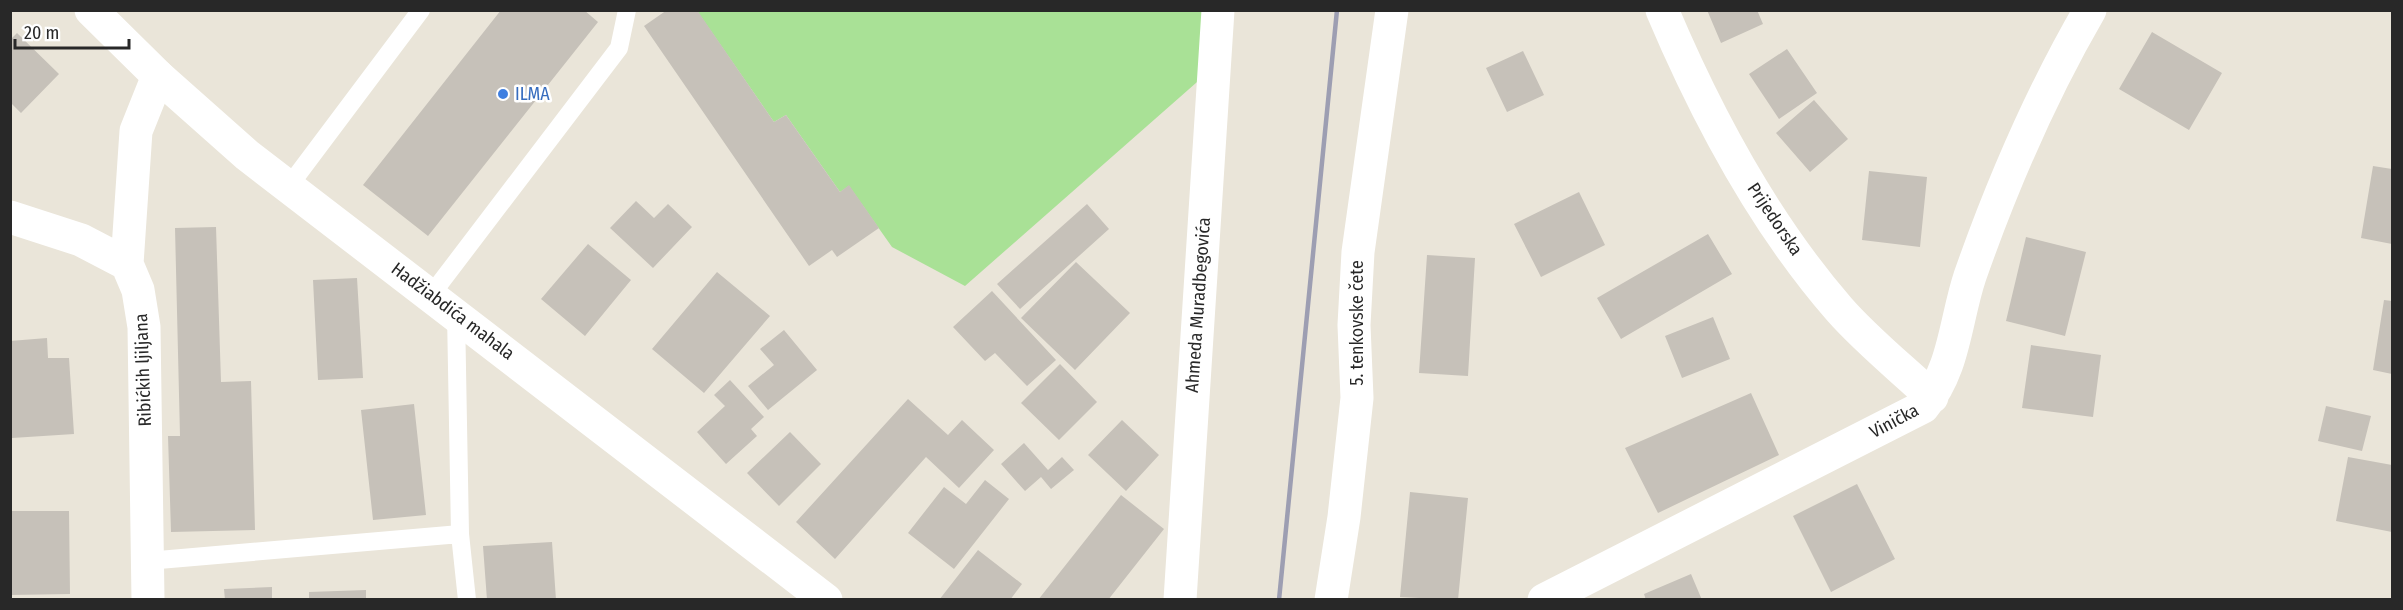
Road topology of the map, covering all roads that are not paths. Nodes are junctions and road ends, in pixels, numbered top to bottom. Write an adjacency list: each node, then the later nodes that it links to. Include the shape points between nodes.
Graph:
1 (91, 10): 8 (street, Hadžiabdića mahala)
2 (422, 10): 9 (lane)
3 (627, 10): 12 (lane, via 619,48)
4 (1218, 10): 19 (street, Ahmeda Muradbegovića)
5 (1392, 10): 20 (street, 5. tenkovske čete, via 1358,252 1354,325 1357,398)
6 (1662, 10): 13 (street, Prijedorska, via 1766,213 1839,309)
7 (2090, 10): 13 (street, Vinička, via 2027,127 1970,278 1948,366)
8 (158, 76): 9 (street, Hadžiabdića mahala, via 247,155); 11 (street, Ribićkih ljiljana, via 136,130)
9 (289, 186): 12 (street, Hadžiabdića mahala)
10 (10, 218): 11 (street, via 81,240)
11 (127, 264): 15 (street, Ribićkih ljiljana, via 138,290 144,327)
12 (444, 304): 14 (lane); 18 (street, Hadžiabdića mahala)
13 (1932, 397): 21 (street, Vinička, via 1923,407)
14 (460, 534): 15 (lane); 17 (lane)
15 (147, 561): 16 (street, Ribićkih ljiljana)
16 (148, 600)
17 (467, 600)
18 (826, 600)
19 (1180, 600)
20 (1331, 600)
21 (1544, 600)

